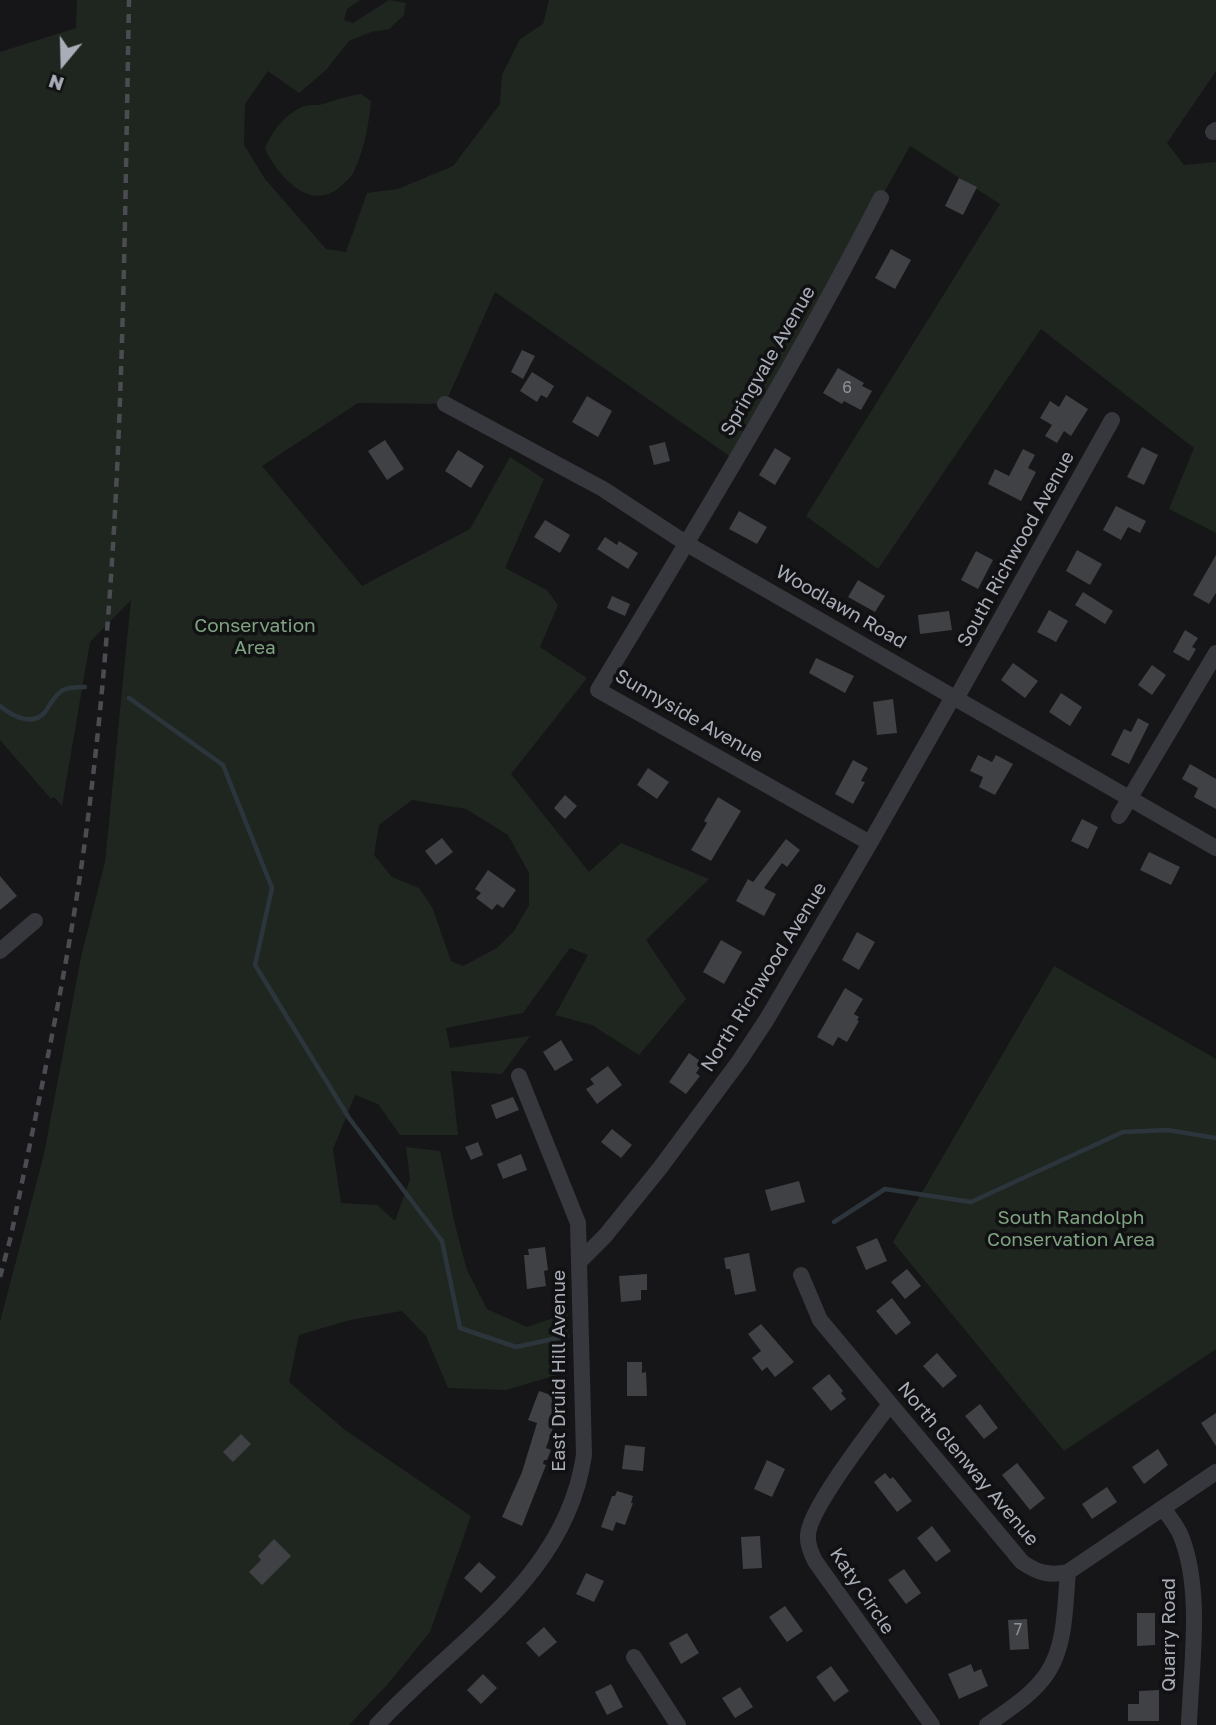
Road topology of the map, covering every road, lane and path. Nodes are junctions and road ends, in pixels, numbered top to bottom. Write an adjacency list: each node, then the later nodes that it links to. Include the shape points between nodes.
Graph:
1 (881, 198): 4 (street, Springvale Avenue, via 838,282)
2 (445, 404): 4 (street, Woodlawn Road, via 603,489)
3 (1112, 420): 6 (street, South Richwood Avenue)
4 (687, 544): 6 (street, Woodlawn Road); 9 (street, Sunnyside Avenue, via 598,690)
5 (1216, 653): 7 (street)
6 (955, 696): 7 (street, Woodlawn Road); 9 (street, North Richwood Avenue)
7 (1130, 799): 8 (street); 10 (street, Woodlawn Road)
8 (1119, 816)
9 (870, 843): 14 (street, North Richwood Avenue, via 740,1060 660,1168)
10 (1216, 848)
11 (35, 921): 12 (street)
12 (0, 951)
13 (519, 1076): 14 (street, East Druid Hill Avenue, via 578,1223)
14 (580, 1260): 21 (street, East Druid Hill Avenue, via 584,1455 573,1502 553,1542 522,1586)
15 (801, 1275): 16 (street, North Glenway Avenue, via 820,1320)
16 (890, 1404): 19 (street, North Glenway Avenue, via 1022,1562 1043,1574); 23 (street, Katy Circle, via 816,1510 809,1549)
17 (1216, 1472): 18 (street)
18 (1163, 1508): 19 (street); 25 (street, Quarry Road, via 1180,1534 1193,1603)
19 (1068, 1572): 24 (street, via 1058,1653 1048,1673 1027,1696)
20 (634, 1657): 22 (street)
21 (377, 1725)
22 (678, 1725)
23 (932, 1725)
24 (987, 1725)
25 (1189, 1725)

